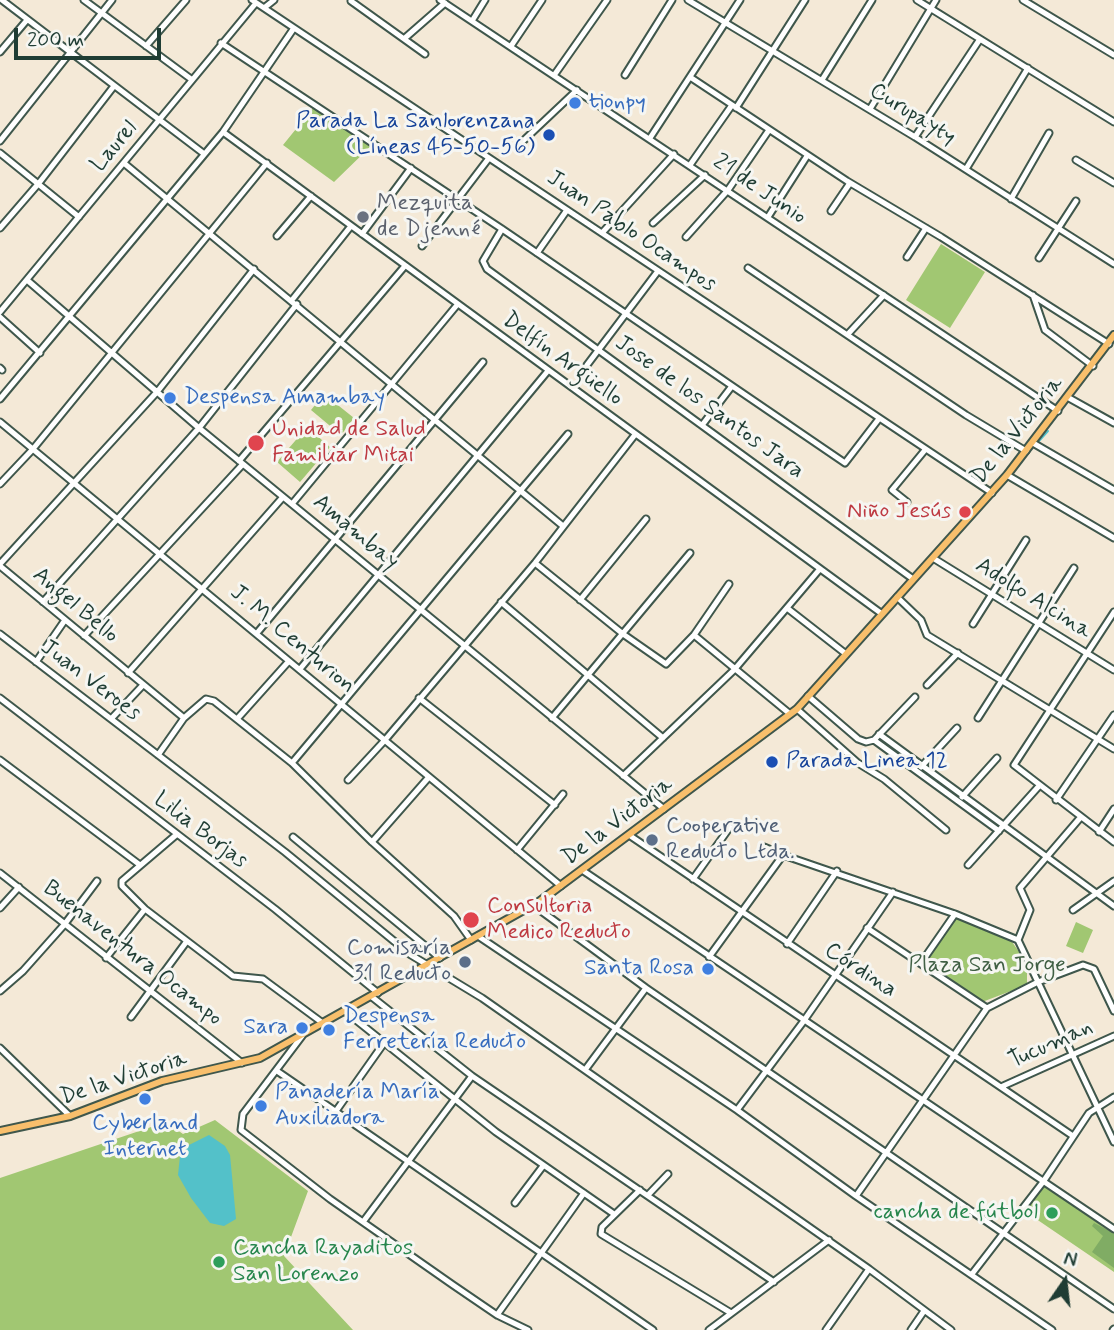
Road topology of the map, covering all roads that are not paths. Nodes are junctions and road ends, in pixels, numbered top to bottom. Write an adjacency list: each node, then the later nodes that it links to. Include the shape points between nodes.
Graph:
1 (2, 0): 23 (street)
2 (84, 0): 22 (street)
3 (112, 0): 22 (street)
4 (186, 0): 30 (street)
5 (274, 0): 20 (street)
6 (485, 0): 24 (street)
7 (542, 0): 31 (street)
8 (607, 0): 39 (street)
9 (673, 0): 40 (street)
10 (688, 0): 25 (street, Curupayty)
11 (740, 0): 25 (street)
12 (805, 0): 32 (street)
13 (872, 0): 43 (street)
14 (917, 0): 21 (street)
15 (936, 0): 21 (street)
16 (1023, 0): 36 (street)
17 (254, 1): 20 (street, Juan Pablo Ocampos); 29 (street, Laurel)
18 (351, 1): 27 (street)
19 (442, 1): 24 (street, 21 de Junio); 27 (street)
20 (264, 8): 26 (street, Juan Pablo Ocampos)
21 (931, 9): 28 (street); 47 (street)
22 (102, 13): 30 (street); 34 (street)
23 (27, 20): 33 (street); 34 (street)
24 (472, 21): 31 (street, 21 de Junio)
25 (726, 23): 32 (street, Curupayty); 41 (street)
26 (294, 28): 38 (street); 61 (street, Juan Pablo Ocampos)
27 (405, 38): 35 (street)
28 (980, 39): 37 (street); 53 (street)
29 (221, 43): 38 (street); 42 (street, Laurel)
30 (146, 46): 42 (street)
31 (511, 46): 39 (street, 21 de Junio)
32 (773, 51): 43 (street, Curupayty); 46 (street)
33 (0, 52)
34 (72, 54): 44 (street); 55 (street)
35 (425, 54)
36 (1114, 55)
37 (1028, 68): 49 (street); 67 (street)
38 (266, 73): 51 (street); 66 (street)
39 (555, 74): 45 (street, 21 de Junio)
40 (625, 75)
41 (690, 77): 46 (street); 54 (street)
42 (191, 79): 48 (street, Laurel)
43 (822, 80): 47 (street, Curupayty)
44 (114, 86): 48 (street); 69 (street)
45 (577, 90): 54 (street, 21 de Junio); 56 (street)
46 (734, 107): 50 (street); 65 (street)
47 (870, 109): 53 (street, Curupayty)
48 (160, 120): 58 (street); 64 (street, Laurel)
49 (1114, 121)
50 (769, 130): 60 (street); 72 (street)
51 (223, 132): 58 (street); 63 (street, Delfín Argüello)
52 (1049, 133): 76 (street)
53 (915, 137): 67 (street, Curupayty)
54 (650, 138): 59 (street, 21 de Junio)
55 (0, 141)
56 (523, 141)
57 (0, 153): 69 (street)
58 (203, 153): 75 (street)
59 (674, 154): 65 (street, 21 de Junio); 89 (street)
60 (807, 156): 70 (street); 81 (street)
61 (489, 158): 74 (street); 78 (street, Juan Pablo Ocampos)
62 (1076, 160): 71 (street)
63 (267, 163): 73 (street, Delfín Argüello); 88 (street)
64 (125, 164): 75 (street); 80 (street, Laurel)
65 (690, 165): 68 (street, 21 de Junio)
66 (411, 169): 74 (street); 90 (street)
67 (965, 169): 76 (street, Curupayty)
68 (705, 175): 72 (street, 21 de Junio); 82 (street)
69 (39, 183): 80 (street); 84 (street)
70 (850, 183): 79 (street); 85 (street)
71 (1114, 183)
72 (728, 190): 81 (street, 21 de Junio); 92 (street)
73 (311, 196): 83 (street, Delfín Argüello); 91 (street)
74 (457, 198): 86 (street); 93 (street)
75 (167, 199): 88 (street); 109 (street)
76 (1012, 199): 87 (street, Curupayty)
77 (1076, 201): 87 (street)
78 (567, 210): 89 (street, Juan Pablo Ocampos); 94 (street)
79 (831, 211)
80 (79, 217): 102 (street, Laurel)
81 (768, 217): 103 (street, 21 de Junio)
82 (653, 223)
83 (351, 226): 90 (street, Delfín Argüello); 105 (street)
84 (0, 228)
85 (926, 228): 95 (street); 104 (street)
86 (502, 229): 94 (street); 114 (street, Jose de los Santos Jara, via 485,255 484,265)
87 (1058, 229): 96 (street); 97 (street, Curupayty)
88 (211, 233): 100 (street); 116 (street)
89 (602, 233): 101 (street, Juan Pablo Ocampos)
90 (362, 234): 98 (street, Delfín Argüello)
91 (277, 236)
92 (686, 237)
93 (422, 246)
94 (537, 253): 108 (street)
95 (907, 257)
96 (1039, 258)
97 (1114, 264)
98 (404, 267): 106 (street, Delfín Argüello); 112 (street)
99 (748, 268): 110 (street)
100 (254, 269): 105 (street); 123 (street)
101 (658, 271): 108 (street); 127 (street, Juan Pablo Ocampos)
102 (27, 279): 107 (street, Laurel); 109 (street, Amambay)
103 (884, 295): 110 (street); 126 (street, 21 de Junio)
104 (1033, 295): 113 (street); 119 (street, via 1046,332)
105 (294, 302): 112 (street); 132 (street)
106 (457, 305): 120 (street, Delfín Argüello); 121 (street)
107 (0, 315): 115 (street)
108 (626, 315): 114 (street); 122 (street)
109 (69, 317): 115 (street); 116 (street, Amambay)
110 (848, 334): 138 (street)
111 (1114, 335): 113 (main road, De la Victoria)
112 (340, 341): 121 (street); 140 (street)
113 (1109, 344): 119 (main road, De la Victoria)
114 (599, 349): 118 (street); 131 (street, Jose de los Santos Jara)
115 (40, 353): 125 (street)
116 (111, 354): 123 (street, Amambay); 136 (street)
117 (483, 362): 128 (street)
118 (587, 365)
119 (1093, 366): 124 (main road, De la Victoria)
120 (547, 372): 134 (street, Delfín Argüello); 139 (street)
121 (390, 384): 128 (street); 149 (street)
122 (732, 386): 127 (street, via 845,463); 131 (street)
123 (157, 392): 132 (street, Amambay); 143 (street)
124 (1069, 398): 126 (main road, De la Victoria); 130 (street)
125 (0, 399)
126 (1058, 411): 135 (main road, De la Victoria)
127 (878, 420): 137 (street, Juan Pablo Ocampos)
128 (436, 421): 139 (street); 154 (street)
129 (0, 422): 136 (street, J. M. Centurion)
130 (1114, 423)
131 (703, 424): 164 (street, Jose de los Santos Jara)
132 (199, 428): 140 (street, Amambay); 151 (street)
133 (568, 434): 145 (street)
134 (634, 436): 152 (street); 162 (street, Delfín Argüello)
135 (1033, 443): 138 (main road, De la Victoria); 144 (street)
136 (33, 449): 142 (street); 143 (street, J. M. Centurion)
137 (925, 450): 146 (street, Juan Pablo Ocampos); 148 (street, via 892,489)
138 (1026, 451): 141 (main road, De la Victoria)
139 (478, 456): 145 (street); 163 (street)
140 (241, 462): 147 (street, Amambay); 157 (street)
141 (1007, 475): 146 (main road, De la Victoria); 153 (street)
142 (0, 484)
143 (74, 485): 151 (street, J. M. Centurion); 160 (street)
144 (1114, 490)
145 (520, 491): 152 (street); 173 (street)
146 (992, 493): 158 (main road, De la Victoria)
147 (283, 497): 149 (street, Amambay); 166 (street)
148 (907, 502)
149 (292, 504): 154 (street, Amambay)
150 (646, 519): 169 (street)
151 (116, 520): 157 (street, J. M. Centurion); 170 (street)
152 (564, 526): 159 (street)
153 (1114, 538)
154 (335, 540): 163 (street, Amambay); 179 (street)
155 (1026, 540): 167 (street)
156 (690, 553): 181 (street)
157 (160, 554): 166 (street, J. M. Centurion); 183 (street)
158 (933, 558): 164 (main road, De la Victoria); 167 (street, Adolfo Alcina)
159 (534, 563): 169 (street); 171 (street)
160 (0, 565): 170 (street, Angel Bello)
161 (1074, 568): 177 (street)
162 (819, 570): 172 (street); 175 (street, Delfín Argüello)
163 (379, 576): 173 (street, Amambay); 190 (street)
164 (913, 579): 168 (main road, De la Victoria)
165 (729, 584): 182 (street)
166 (204, 589): 179 (street, J. M. Centurion); 193 (street)
167 (992, 595): 177 (street, Adolfo Alcina); 178 (street)
168 (897, 597): 175 (main road, De la Victoria); 185 (street, via 920,620 927,635)
169 (580, 600): 181 (street)
170 (43, 602): 176 (street, Angel Bello)
171 (501, 602): 184 (street); 194 (street)
172 (788, 608): 186 (street); 191 (street)
173 (422, 612): 184 (street, Amambay); 202 (street)
174 (1114, 612): 187 (street)
175 (881, 614): 186 (main road, De la Victoria)
176 (65, 620): 183 (street, Angel Bello); 189 (street)
177 (1037, 623): 187 (street, Adolfo Alcina); 195 (street)
178 (973, 624)
179 (257, 633): 188 (street, J. M. Centurion)
180 (0, 634): 189 (street, Juan Veroes)
181 (623, 634): 182 (street, via 666,664); 194 (street)
182 (694, 635): 191 (street)
183 (85, 636): 193 (street, Angel Bello)
184 (464, 646): 201 (street); 208 (street, Amambay)
185 (958, 653): 195 (street); 197 (street)
186 (846, 654): 198 (main road, De la Victoria)
187 (1089, 654): 192 (street, Adolfo Alcina); 204 (street)
188 (289, 661): 190 (street, J. M. Centurion); 211 (street)
189 (36, 662): 210 (street, Juan Veroes)
190 (300, 669): 202 (street, J. M. Centurion)
191 (734, 670): 205 (street); 214 (street)
192 (1114, 670)
193 (128, 673): 196 (street, Angel Bello)
194 (588, 676): 208 (street); 214 (street)
195 (1003, 679): 204 (street); 209 (street)
196 (143, 685): 207 (street, Angel Bello); 210 (street)
197 (927, 685)
198 (808, 696): 203 (main road, De la Victoria); 217 (street, via 858,740)
199 (915, 697): 213 (street)
200 (0, 698): 241 (street, Lilia Borjas)
201 (419, 698): 216 (street); 233 (street)
202 (342, 705): 216 (street, J. M. Centurion); 222 (street)
203 (797, 709): 205 (main road, De la Victoria); 239 (street)
204 (1052, 709): 215 (street); 228 (street, via 1014,765)
205 (790, 714): 234 (main road, De la Victoria)
206 (1114, 715): 215 (street)
207 (184, 718): 211 (street, via 206,699); 219 (street)
208 (552, 718): 225 (street, Amambay)
209 (978, 718)
210 (111, 719): 219 (street, Juan Veroes)
211 (237, 719): 222 (street)
212 (957, 728): 223 (street)
213 (879, 734): 217 (street); 223 (street)
214 (663, 738): 225 (street)
215 (1098, 739): 218 (street); 231 (street)
216 (385, 740): 226 (street, J. M. Centurion); 227 (street)
217 (874, 740): 224 (street)
218 (1114, 749)
219 (158, 755): 280 (street, Juan Veroes)
220 (998, 758): 230 (street)
221 (0, 760): 250 (street)
222 (292, 763): 244 (street)
223 (922, 766): 224 (street); 230 (street)
224 (917, 771): 232 (street)
225 (623, 776): 234 (street, Amambay)
226 (429, 777): 244 (street); 247 (street, J. M. Centurion)
227 (348, 780)
228 (1039, 786): 231 (street); 238 (street)
229 (563, 794): 233 (street)
230 (963, 796): 232 (street); 238 (street)
231 (1056, 800): 236 (street)
232 (958, 801): 238 (street)
233 (555, 805): 247 (street)
234 (664, 809): 242 (main road, De la Victoria)
235 (1114, 809): 240 (street)
236 (1080, 818): 240 (street); 249 (street)
237 (730, 827): 255 (street)
238 (1002, 829): 249 (street); 251 (street)
239 (946, 830)
240 (1098, 832): 245 (street)
241 (176, 835): 250 (street); 286 (street, Lilia Borjas, via 284,917)
242 (629, 835): 252 (main road, De la Victoria); 255 (street, Córdina)
243 (293, 837): 278 (street)
244 (372, 842): 272 (street, via 453,915)
245 (1114, 842)
246 (764, 847): 248 (street)
247 (517, 850): 258 (street, J. M. Centurion)
248 (783, 855): 253 (street); 267 (street)
249 (1048, 859): 261 (street); 273 (street, via 1020,888 1030,910)
250 (140, 865): 265 (street, via 121,883)
251 (968, 865)
252 (582, 870): 258 (main road, De la Victoria); 276 (street)
253 (837, 871): 260 (street); 275 (street)
254 (0, 873): 259 (street, Buenaventura Ocampo)
255 (693, 879): 267 (street, Córdina)
256 (97, 881): 269 (street)
257 (1114, 881): 261 (street)
258 (561, 886): 262 (main road, De la Victoria)
259 (19, 887): 264 (street); 269 (street, Buenaventura Ocampo)
260 (893, 891): 268 (street); 270 (street)
261 (1095, 892): 263 (street); 266 (street)
262 (533, 905): 271 (main road, De la Victoria); 283 (street)
263 (1114, 906)
264 (0, 908)
265 (145, 909): 274 (street); 277 (street)
266 (1073, 910)
267 (742, 913): 275 (street, Córdina); 276 (street)
268 (955, 914): 273 (street); 279 (street)
269 (64, 925): 277 (street, Buenaventura Ocampo); 284 (street)
270 (867, 928): 279 (street); 281 (street)
271 (478, 936): 272 (main road, De la Victoria); 293 (street)
272 (471, 940): 278 (main road, De la Victoria)
273 (1018, 940): 282 (street)
274 (187, 941): 285 (street); 292 (street, via 233,976 263,979)
275 (787, 944): 281 (street, Córdina)
276 (709, 957): 291 (street)
277 (106, 958): 285 (street, Buenaventura Ocampo)
278 (440, 958): 280 (main road, De la Victoria)
279 (921, 963): 287 (street)
280 (427, 966): 286 (main road, De la Victoria); 302 (street, Juan Veroes, via 482,998)
281 (835, 976): 291 (street); 298 (street, Córdina)
282 (1038, 982): 287 (street); 288 (street, via 1090,965); 299 (street)
283 (646, 988): 293 (street); 301 (street)
284 (0, 991)
285 (150, 991): 290 (street); 300 (street, Buenaventura Ocampo)
286 (375, 995): 289 (main road, De la Victoria); 304 (street, Lilia Borjas)
287 (987, 1008): 298 (street)
288 (1114, 1011)
289 (346, 1012): 292 (main road, De la Victoria); 295 (street)
290 (131, 1017)
291 (803, 1021): 301 (street); 308 (street)
292 (324, 1024): 296 (main road, De la Victoria)
293 (616, 1030): 302 (street); 310 (street)
294 (1114, 1036): 299 (street, Tucuman)
295 (384, 1043): 307 (street); 311 (street)
296 (289, 1047): 300 (main road, De la Victoria); 303 (street)
297 (0, 1048): 312 (street)
298 (955, 1054): 305 (street, Córdina); 308 (street)
299 (1072, 1055): 305 (street, Tucuman); 309 (street)
300 (242, 1063): 312 (main road, De la Victoria, via 162,1081)
301 (766, 1069): 310 (street); 317 (street)
302 (585, 1070): 331 (street, Juan Veroes)
303 (277, 1071): 311 (street); 328 (street, via 243,1114 241,1130)
304 (472, 1076): 307 (street); 322 (street, Lilia Borjas)
305 (1003, 1086): 315 (street, Córdina)
306 (1114, 1097): 309 (street)
307 (456, 1100): 318 (street); 319 (street)
308 (923, 1101): 317 (street); 321 (street)
309 (1097, 1106): 315 (street); 316 (street)
310 (737, 1110): 325 (street)
311 (336, 1111): 318 (street)
312 (70, 1116): 314 (main road, De la Victoria)
313 (0, 1122): 314 (street)
314 (3, 1131)
315 (1073, 1136): 321 (street)
316 (1114, 1142)
317 (887, 1152): 325 (street); 330 (street)
318 (410, 1161): 328 (street); 332 (street)
319 (542, 1166): 323 (street); 326 (street)
320 (668, 1174): 324 (street)
321 (1044, 1182): 329 (street); 330 (street)
322 (640, 1190): 324 (street, Lilia Borjas); 327 (street)
323 (584, 1194): 327 (street); 332 (street)
324 (648, 1195): 335 (street, Lilia Borjas)
325 (856, 1196): 334 (street)
326 (515, 1203)
327 (614, 1214): 338 (street, via 602,1227 603,1236)
328 (363, 1222): 339 (street)
329 (1114, 1229)
330 (1003, 1233): 334 (street); 336 (street)
331 (829, 1240): 333 (street, Juan Veroes); 335 (street)
332 (542, 1253): 339 (street); 341 (street)
333 (869, 1269): 337 (street, Juan Veroes); 343 (street)
334 (972, 1274): 346 (street)
335 (774, 1282): 338 (street)
336 (1114, 1309)
337 (924, 1311): 344 (street); 345 (street, Juan Veroes)
338 (731, 1313): 342 (street)
339 (497, 1315): 340 (street)
340 (528, 1330)
341 (653, 1330)
342 (709, 1330)
343 (826, 1330)
344 (911, 1330)
345 (951, 1330)
346 (1052, 1330)

